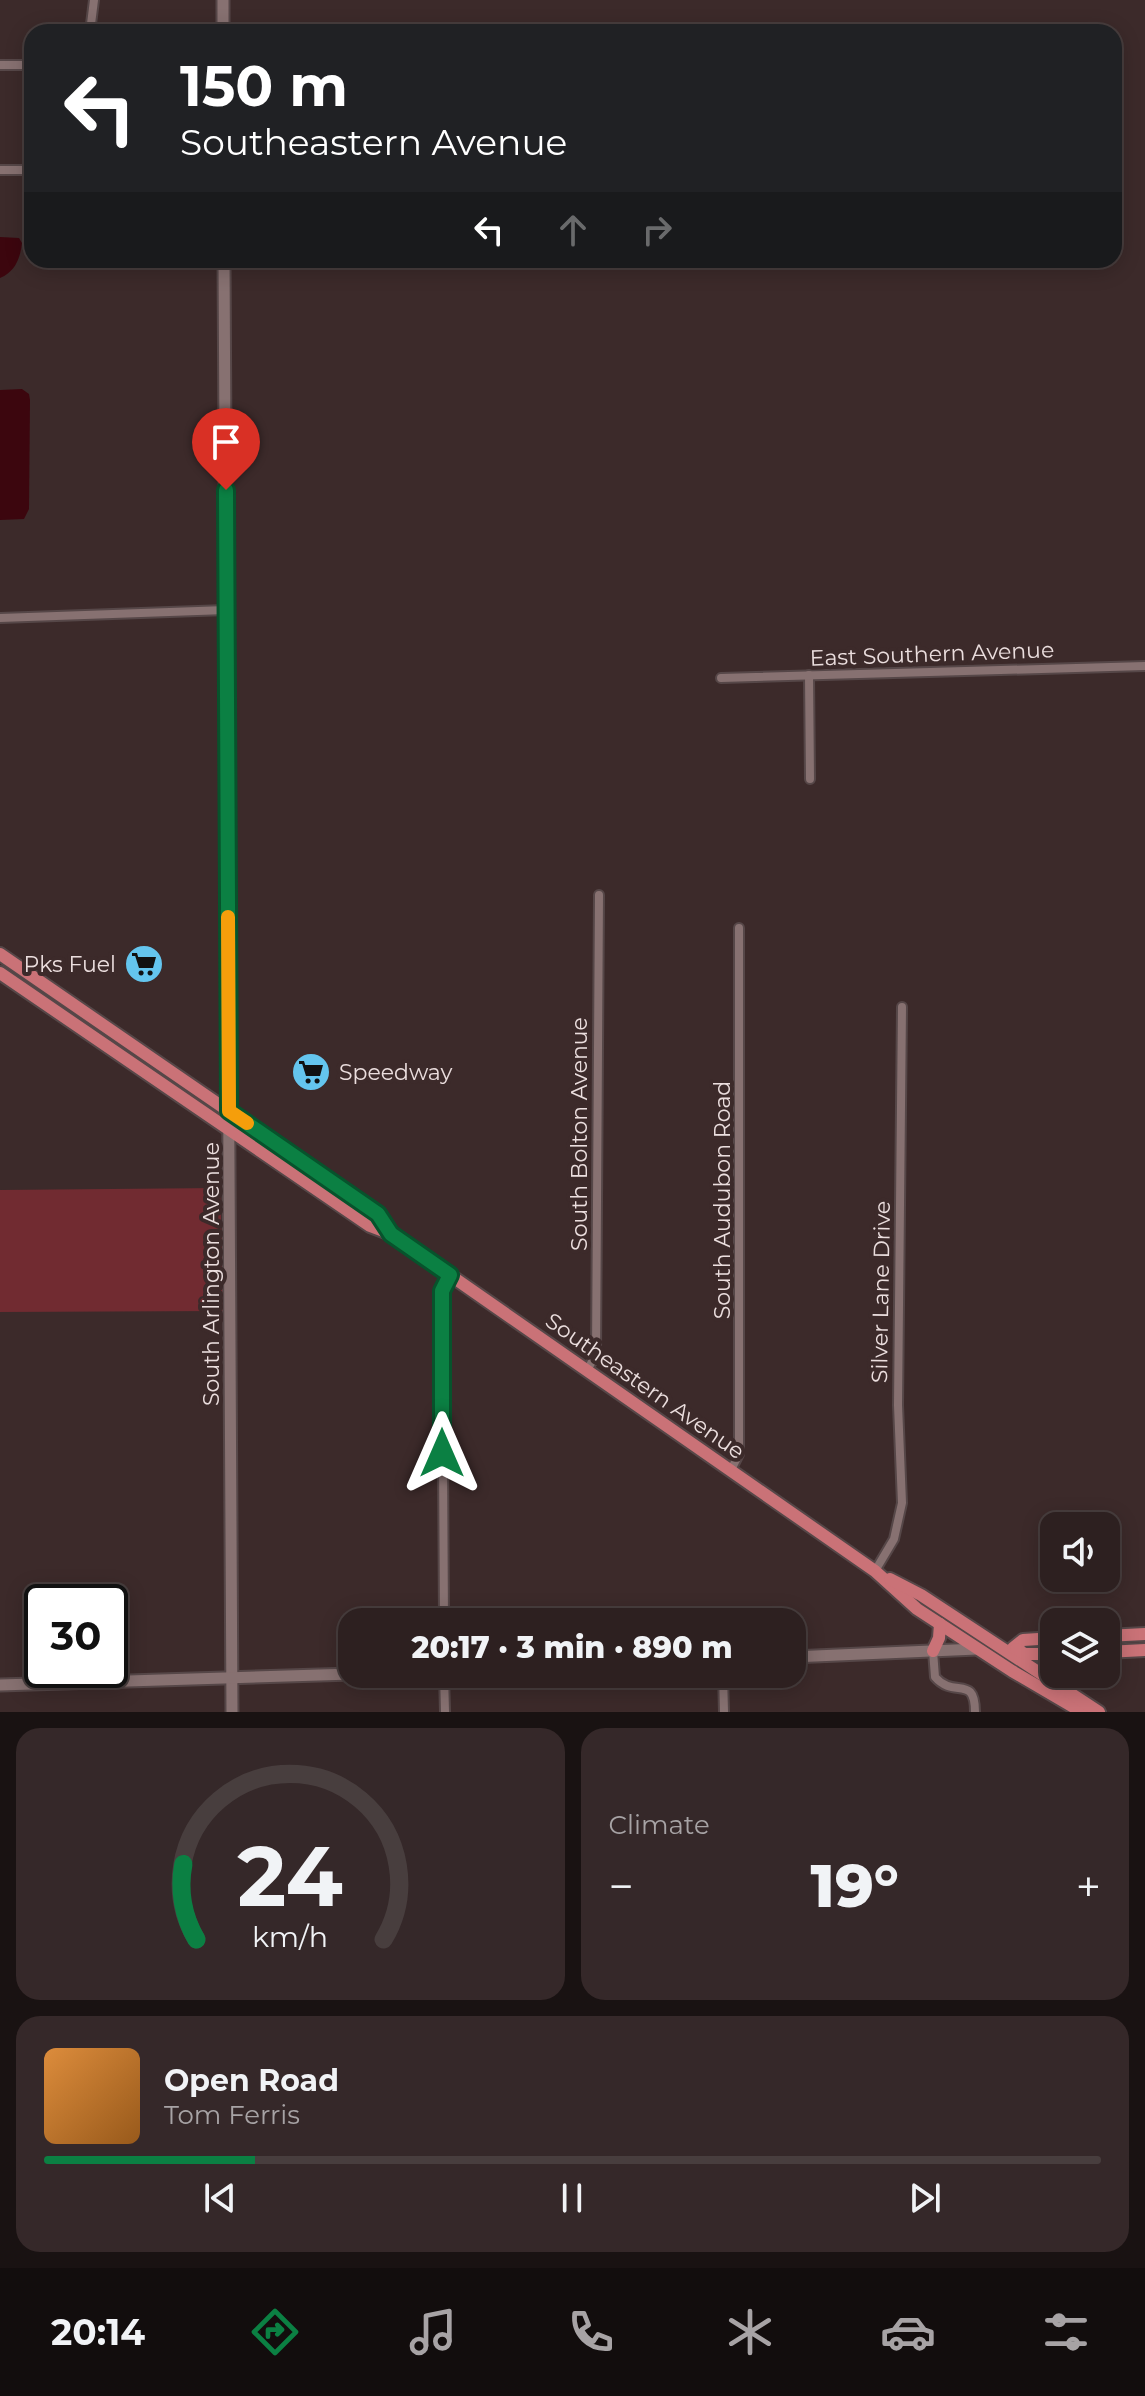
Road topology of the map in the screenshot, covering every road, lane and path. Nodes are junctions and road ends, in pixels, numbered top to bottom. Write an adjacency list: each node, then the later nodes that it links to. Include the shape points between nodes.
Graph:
1 (94, 0): 3 (street)
2 (223, 0): 4 (main road)
3 (91, 24)
4 (223, 24)
5 (0, 65): 6 (street)
6 (24, 65)
7 (0, 170): 8 (street)
8 (24, 170)
9 (224, 268): 10 (main road, South Arlington Avenue)
10 (226, 610): 11 (street); 21 (main road, South Arlington Avenue)
11 (0, 618)
12 (1145, 666): 13 (street, East Southern Avenue)
13 (809, 675): 14 (street, East Southern Avenue); 15 (street)
14 (721, 678)
15 (810, 779)
16 (599, 895): 25 (street, South Bolton Avenue, via 596,1355)
17 (739, 928): 26 (street, South Audubon Road, via 739,1454)
18 (0, 954): 21 (main road, Southeastern Avenue)
19 (0, 973): 22 (main road, Southeastern Avenue)
20 (902, 1007): 27 (street, Silver Lane Drive, via 898,1405 903,1495 894,1539)
21 (229, 1111): 22 (main road, South Arlington Avenue); 23 (main road, Southeastern Avenue, via 378,1214)
22 (231, 1131): 23 (main road, Southeastern Avenue, via 370,1226); 42 (main road, South Arlington Avenue)
23 (391, 1234): 24 (main road, Southeastern Avenue)
24 (450, 1275): 25 (main road, Southeastern Avenue); 28 (street, via 442,1291)
25 (587, 1370): 26 (main road, Southeastern Avenue)
26 (731, 1470): 27 (main road, Southeastern Avenue)
27 (875, 1571): 29 (main road, Southeastern Avenue); 33 (main road, Southeastern Avenue)
28 (444, 1608)
29 (940, 1624): 34 (main road, Southeastern Avenue); 36 (main road)
30 (1145, 1634): 31 (main road)
31 (1120, 1635)
32 (1040, 1639): 33 (main road)
33 (1008, 1648): 34 (main road); 38 (main road); 40 (main road, Southeastern Avenue)
34 (977, 1649): 36 (main road); 51 (main road, Southeastern Avenue)
35 (1145, 1650): 37 (main road)
36 (933, 1651): 39 (main road); 50 (street, via 935,1677 950,1688 972,1691)
37 (1120, 1651)
38 (1040, 1655)
39 (806, 1656)
40 (1040, 1671)
41 (338, 1675): 42 (main road)
42 (231, 1679): 43 (main road); 47 (main road, South Arlington Avenue)
43 (0, 1685)
44 (444, 1688): 48 (street)
45 (723, 1688): 49 (street)
46 (1065, 1688): 52 (main road, Southeastern Avenue)
47 (232, 1712)
48 (445, 1712)
49 (724, 1712)
50 (975, 1712)
51 (1082, 1712)
52 (1099, 1712)

